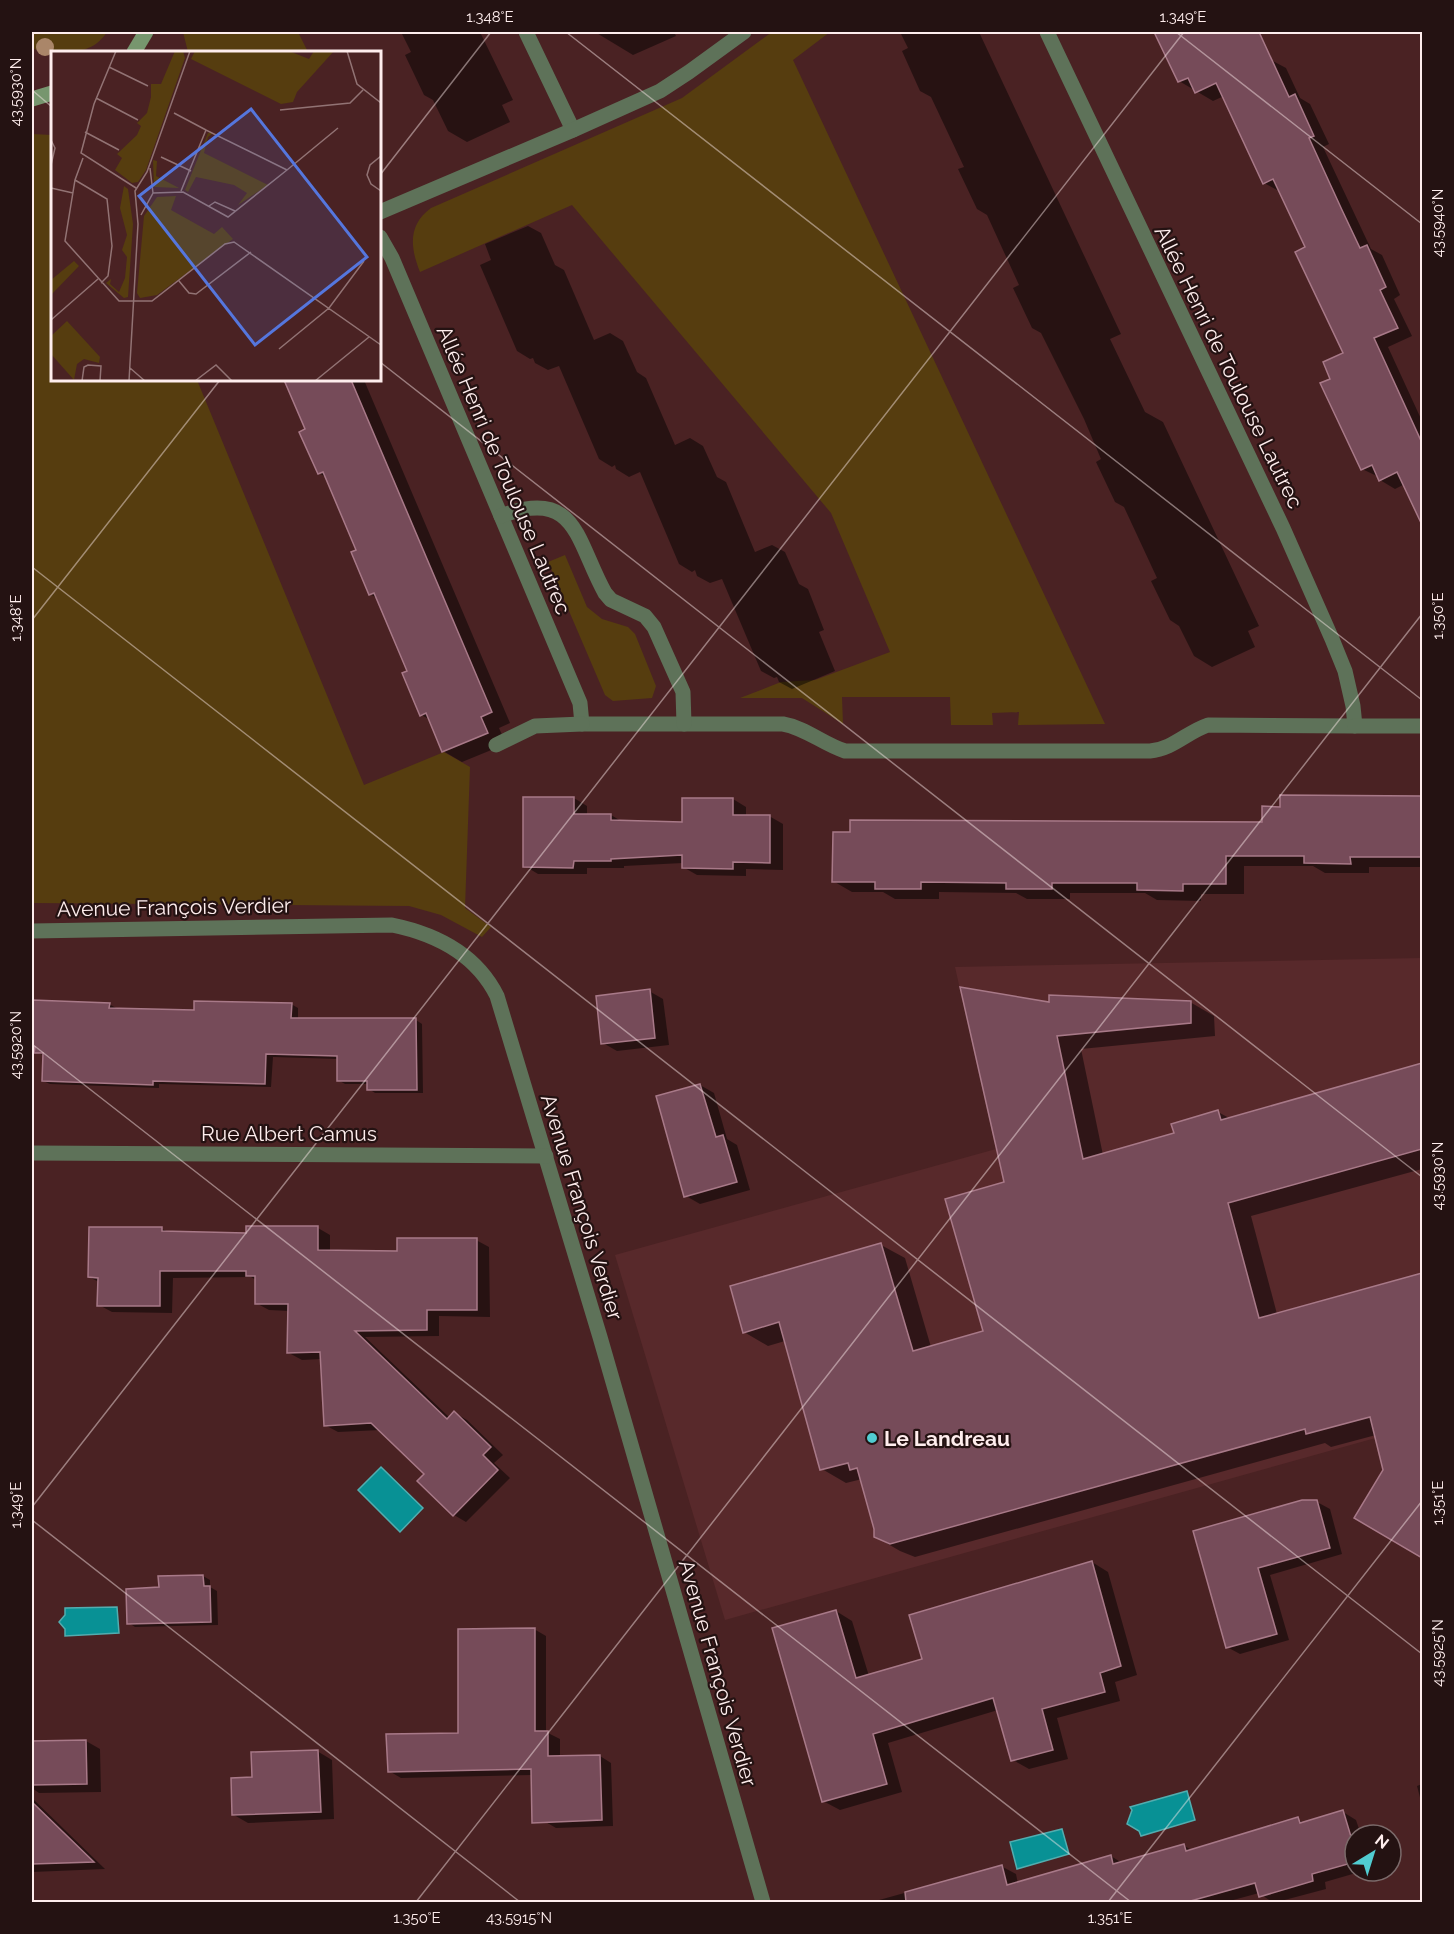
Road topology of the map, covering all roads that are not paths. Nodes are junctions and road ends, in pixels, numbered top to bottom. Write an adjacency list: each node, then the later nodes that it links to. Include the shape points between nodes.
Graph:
1 (146, 32): 5 (main road)
2 (526, 32): 10 (street)
3 (744, 32): 10 (street, via 660,90)
4 (1047, 32): 16 (street, Allée Henri de Toulouse Lautrec, via 1283,528 1345,671)
5 (135, 51)
6 (32, 86): 7 (main road)
7 (51, 91)
8 (51, 91): 9 (main road)
9 (32, 99)
10 (573, 130): 11 (street)
11 (381, 212)
12 (381, 239): 13 (street, Allée Henri de Toulouse Lautrec)
13 (501, 516): 14 (street, Allée Henri de Toulouse Lautrec, via 580,703); 15 (street, via 534,507 558,513 572,523 611,600 645,616 654,627 682,692)
14 (582, 724): 15 (street); 18 (street, via 535,726)
15 (684, 724): 16 (street, via 792,725 845,751 1150,751 1168,747 1208,725)
16 (1355, 726): 17 (street)
17 (1422, 726)
18 (496, 745)
19 (32, 931): 21 (street, Avenue François Verdier, via 392,925 430,936 462,953 492,987)
20 (32, 1153): 21 (street, Rue Albert Camus)
21 (546, 1156): 22 (street, Avenue François Verdier)
22 (763, 1902)

